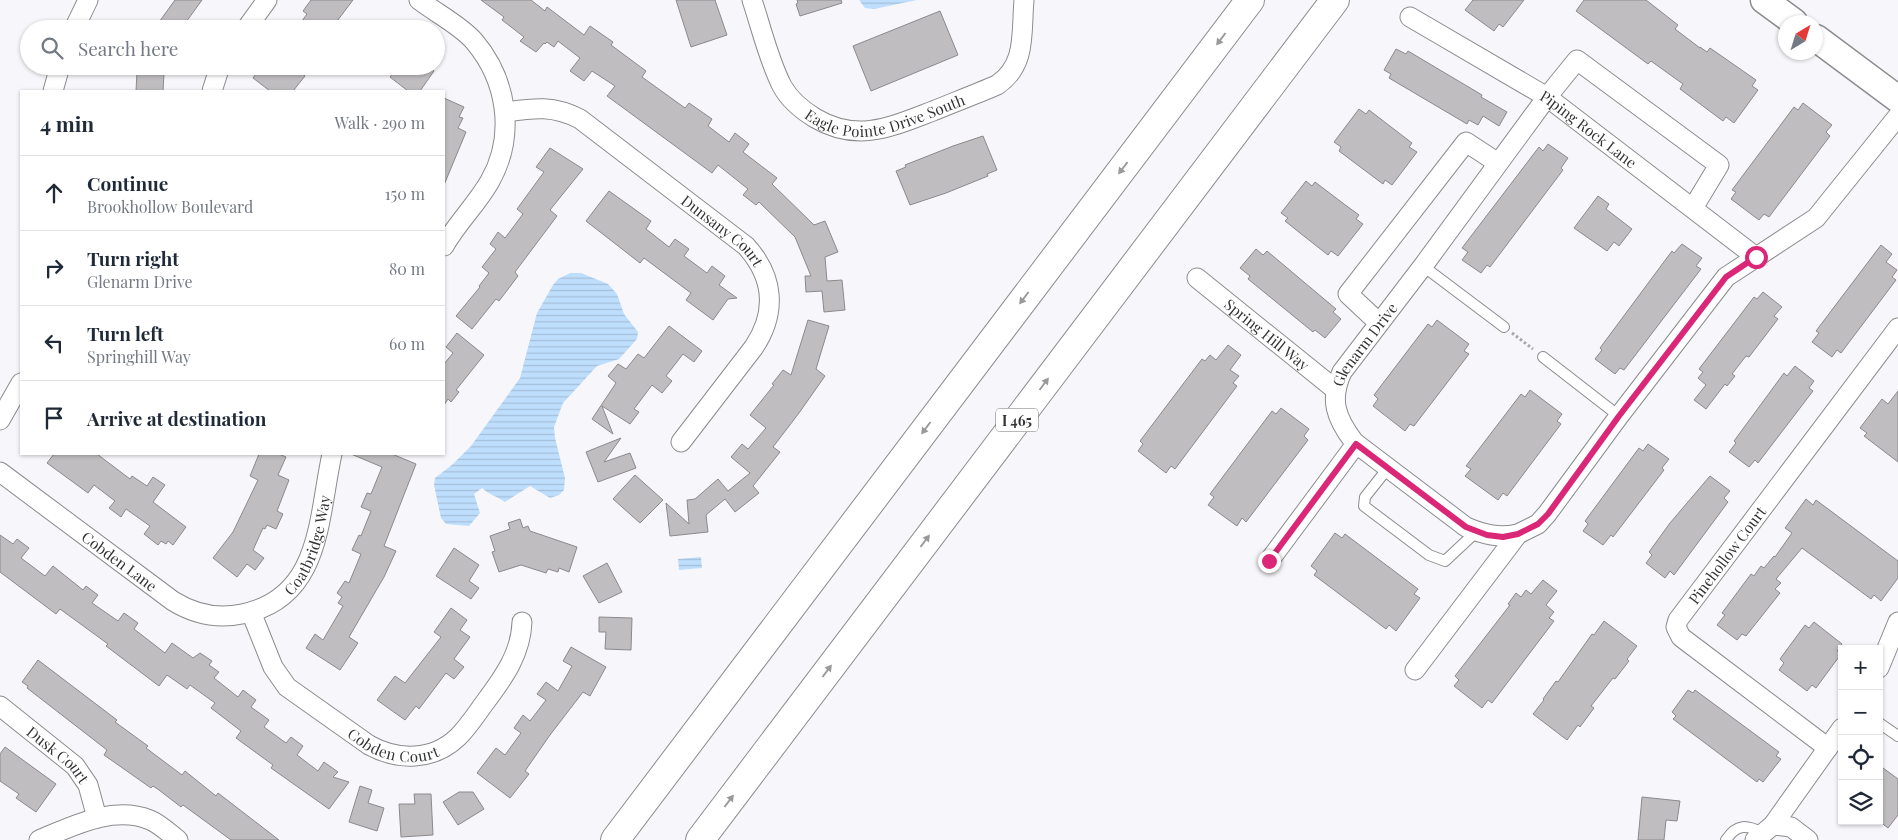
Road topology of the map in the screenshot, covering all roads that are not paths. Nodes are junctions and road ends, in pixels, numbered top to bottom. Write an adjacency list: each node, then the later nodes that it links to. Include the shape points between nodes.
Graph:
1 (88, 0): 11 (street)
2 (267, 0): 12 (street)
3 (418, 0): 20 (street, via 467,36 483,53 495,74)
4 (752, 0): 5 (street, Eagle Pointe Drive South, via 777,76 787,94 820,121 861,132 889,128 1006,79 1020,56)
5 (1024, 0)
6 (1250, 0): 58 (highway, one-way to 58)
7 (1335, 0): 59 (highway, I 465, one-way to 7)
8 (1764, 0): 9 (street)
9 (1784, 15)
10 (1410, 17): 18 (street, Piping Rock Lane)
11 (78, 20)
12 (253, 20)
13 (1823, 43): 19 (street)
14 (57, 75): 16 (street)
15 (217, 75): 17 (street)
16 (53, 90)
17 (212, 90)
18 (1547, 97): 22 (street, Glenarm Drive); 23 (street, Piping Rock Lane); 23 (street, Glenarm Drive, via 1576,60 1720,165)
19 (1898, 99)
20 (504, 112): 24 (street, via 503,144 494,174); 36 (street, Dunsany Court, via 548,108 580,119 746,246 760,265 770,295 768,318 762,333)
21 (1898, 116): 25 (street, via 1816,218)
22 (1498, 163): 26 (street, Glenarm Drive); 28 (street, via 1466,142 1348,294)
23 (1693, 208): 25 (street, Piping Rock Lane)
24 (445, 245)
25 (1756, 257): 34 (street, via 1726,277)
26 (1423, 266): 28 (street, Glenarm Drive); 29 (lane)
27 (1197, 278): 33 (street, Spring Hill Way)
28 (1379, 323): 33 (street, Glenarm Drive, via 1346,365)
29 (1504, 326)
30 (1898, 328): 53 (street, Pinehollow Court, via 1678,620 1676,627 1681,638)
31 (1543, 358): 34 (lane)
32 (20, 385): 35 (street)
33 (1336, 390): 37 (street, Glenarm Drive, via 1340,424)
34 (1619, 416): 42 (street, via 1548,514 1538,524)
35 (0, 420)
36 (681, 442)
37 (1356, 444): 39 (street, Glenarm Drive); 43 (street)
38 (332, 455): 44 (street, Coatbridge Way, via 316,544 308,564 284,594)
39 (1388, 468): 41 (street, Glenarm Drive); 41 (lane, via 1364,496 1364,506 1429,555 1445,561)
40 (0, 472): 44 (street, Cobden Lane, via 180,606 219,616)
41 (1476, 532): 42 (street, Glenarm Drive, via 1503,537)
42 (1518, 534): 48 (street)
43 (1269, 561)
44 (251, 612): 45 (street, Cobden Court, via 273,667 287,687 369,745 406,757 444,748 461,733 509,668 521,636)
45 (522, 622)
46 (1898, 622): 47 (street)
47 (1883, 658)
48 (1415, 670)
49 (0, 706): 54 (street, Dusk Court, via 76,766 88,785)
50 (1883, 725): 52 (lane)
51 (1838, 734): 53 (street)
52 (1898, 736)
53 (1828, 748): 55 (street)
54 (98, 818): 56 (street); 57 (street, via 117,814 137,816 156,823)
55 (1768, 835): 60 (lane, via 1750,826 1740,827); 61 (street, via 1791,828)
56 (39, 840)
57 (178, 840)
58 (615, 840)
59 (700, 840)
60 (1726, 840)
61 (1808, 840)

